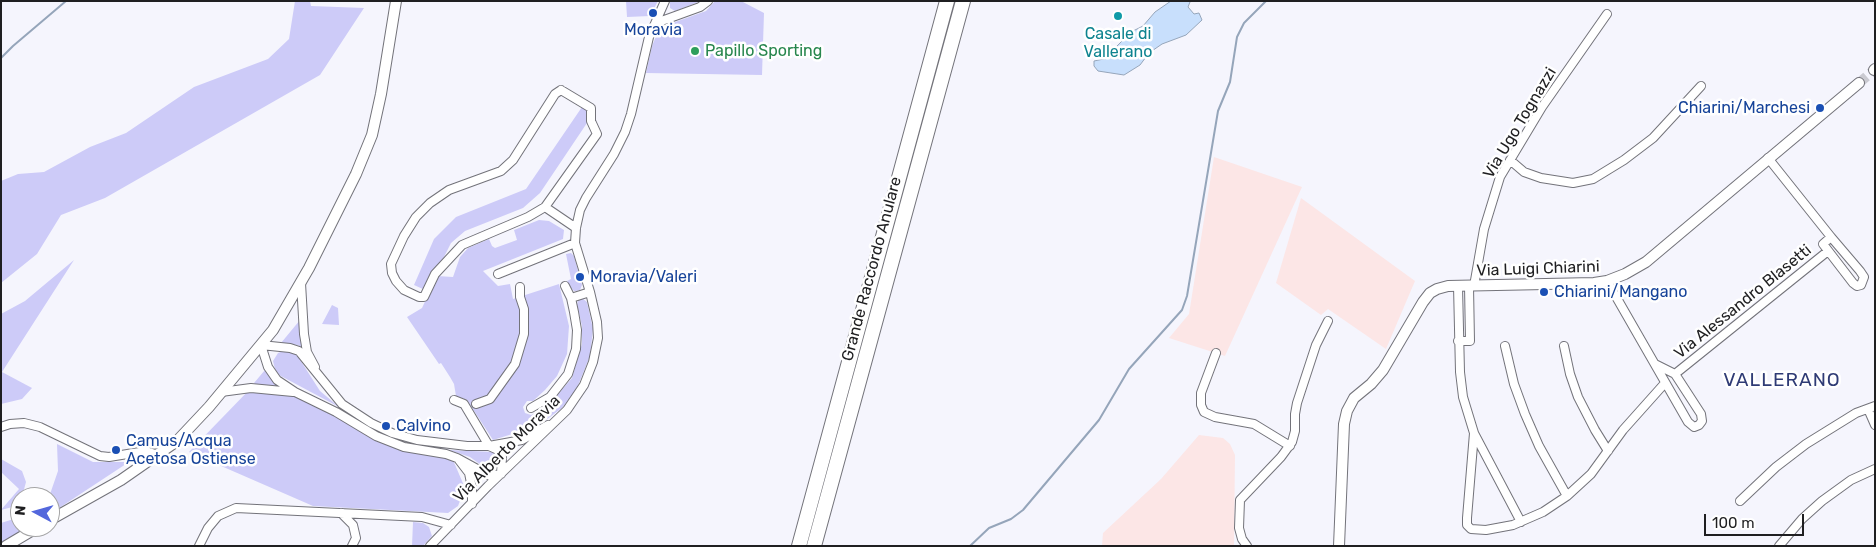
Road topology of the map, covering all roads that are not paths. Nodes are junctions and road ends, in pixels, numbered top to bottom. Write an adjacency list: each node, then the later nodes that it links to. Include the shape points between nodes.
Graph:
1 (396, 1): 19 (street, via 372,135 356,174)
2 (665, 1): 7 (street, Via Alberto Moravia)
3 (708, 1): 7 (street)
4 (947, 1): 65 (highway, Grande Raccordo Anulare)
5 (963, 1): 66 (highway, Grande Raccordo Anulare)
6 (1607, 14): 11 (street, Via Ugo Tognazzi, via 1542,107)
7 (656, 23): 13 (street, Via Alberto Moravia, via 649,37 625,132 586,198)
8 (1859, 83): 10 (street, Via Luigi Chiarini)
9 (1702, 86): 11 (street, via 1653,138 1592,179 1573,183 1548,180 1529,174)
10 (1768, 158): 14 (street); 18 (street, Via Luigi Chiarini, via 1646,262)
11 (1510, 160): 22 (street, Via Ugo Tognazzi, via 1488,212)
12 (545, 207): 12 (street, via 597,134 591,108 561,90 513,160 500,171 449,190 430,203 412,224 391,264 392,273 404,290 424,297 435,274 462,244 528,218); 13 (street)
13 (576, 228): 15 (street, Via Alberto Moravia)
14 (1831, 237): 16 (street, via 1823,244); 16 (street, via 1863,274 1862,284 1854,284)
15 (575, 243): 17 (street); 24 (street, Via Alberto Moravia)
16 (1828, 251): 33 (street, Via Alessandro Blasetti)
17 (498, 274)
18 (1607, 281): 22 (street, Via Luigi Chiarini, via 1574,285); 32 (street)
19 (301, 282): 28 (street); 34 (street, via 307,352)
20 (565, 286): 25 (street)
21 (1458, 286): 22 (street, Via Luigi Chiarini); 27 (street); 68 (street, Via Luigi Chiarini, via 1441,288 1428,295 1383,370 1348,407 1344,424)
22 (1471, 286): 27 (street, via 1470,341)
23 (520, 287): 39 (street, via 524,334 515,364 490,399)
24 (590, 292): 25 (street); 42 (street, Via Alberto Moravia, via 598,338 593,362 584,385)
25 (572, 298): 41 (street, via 576,349 568,374 550,397)
26 (1328, 321): 47 (street, via 1316,345 1297,403 1295,433)
27 (1458, 341): 45 (street, via 1461,384)
28 (261, 345): 34 (street, via 299,351); 36 (street); 37 (street, via 276,380)
29 (1505, 346): 53 (street, via 1525,414)
30 (1564, 346): 48 (street, via 1578,397)
31 (1216, 353): 47 (street, via 1201,392 1204,412 1254,424)
32 (1655, 364): 33 (street); 35 (street)
33 (1675, 374): 35 (street, via 1701,414 1699,425 1694,427 1690,424)
34 (320, 378): 46 (street, via 342,404 371,424 392,433 447,445)
35 (1665, 383): 48 (street)
36 (221, 392): 37 (street, via 251,388); 49 (street, via 189,428)
37 (295, 392): 50 (street, via 376,436 404,447)
38 (454, 400): 46 (street, via 464,404)
39 (476, 404)
40 (1872, 407): 43 (street); 54 (street, via 1856,413 1806,444)
41 (531, 408)
42 (557, 420): 46 (street, via 522,440); 52 (street, Via Alberto Moravia)
43 (1875, 425)
44 (1, 426): 49 (street, via 24,423 40,426 100,456 146,451)
45 (1474, 432): 58 (street); 58 (street, via 1467,525 1472,530 1486,530)
46 (490, 446): 52 (street, via 502,457)
47 (1290, 446): 67 (street, via 1240,500 1239,528)
48 (1608, 451): 53 (street, via 1591,474)
49 (158, 455): 57 (street)
50 (457, 458): 52 (street, via 490,476); 55 (street, via 469,473)
51 (1875, 469): 69 (street, via 1851,480 1822,501)
52 (500, 474): 55 (street, Via Alberto Moravia)
53 (1567, 496): 58 (street)
54 (1740, 501)
55 (472, 504): 59 (street, Via Alberto Moravia)
56 (341, 513): 59 (street, Via Alberto Moravia, via 422,517); 62 (street, Via Alberto Moravia, via 236,508 218,516); 63 (street, via 353,525 356,538)
57 (60, 514)
58 (1521, 522)
59 (451, 525): 64 (street, Via Alberto Moravia)
60 (21, 537): 61 (street)
61 (6, 546)
62 (199, 546)
63 (352, 546)
64 (430, 546)
65 (799, 546)
66 (814, 546)
67 (1246, 546)
68 (1339, 546)
69 (1779, 546)

